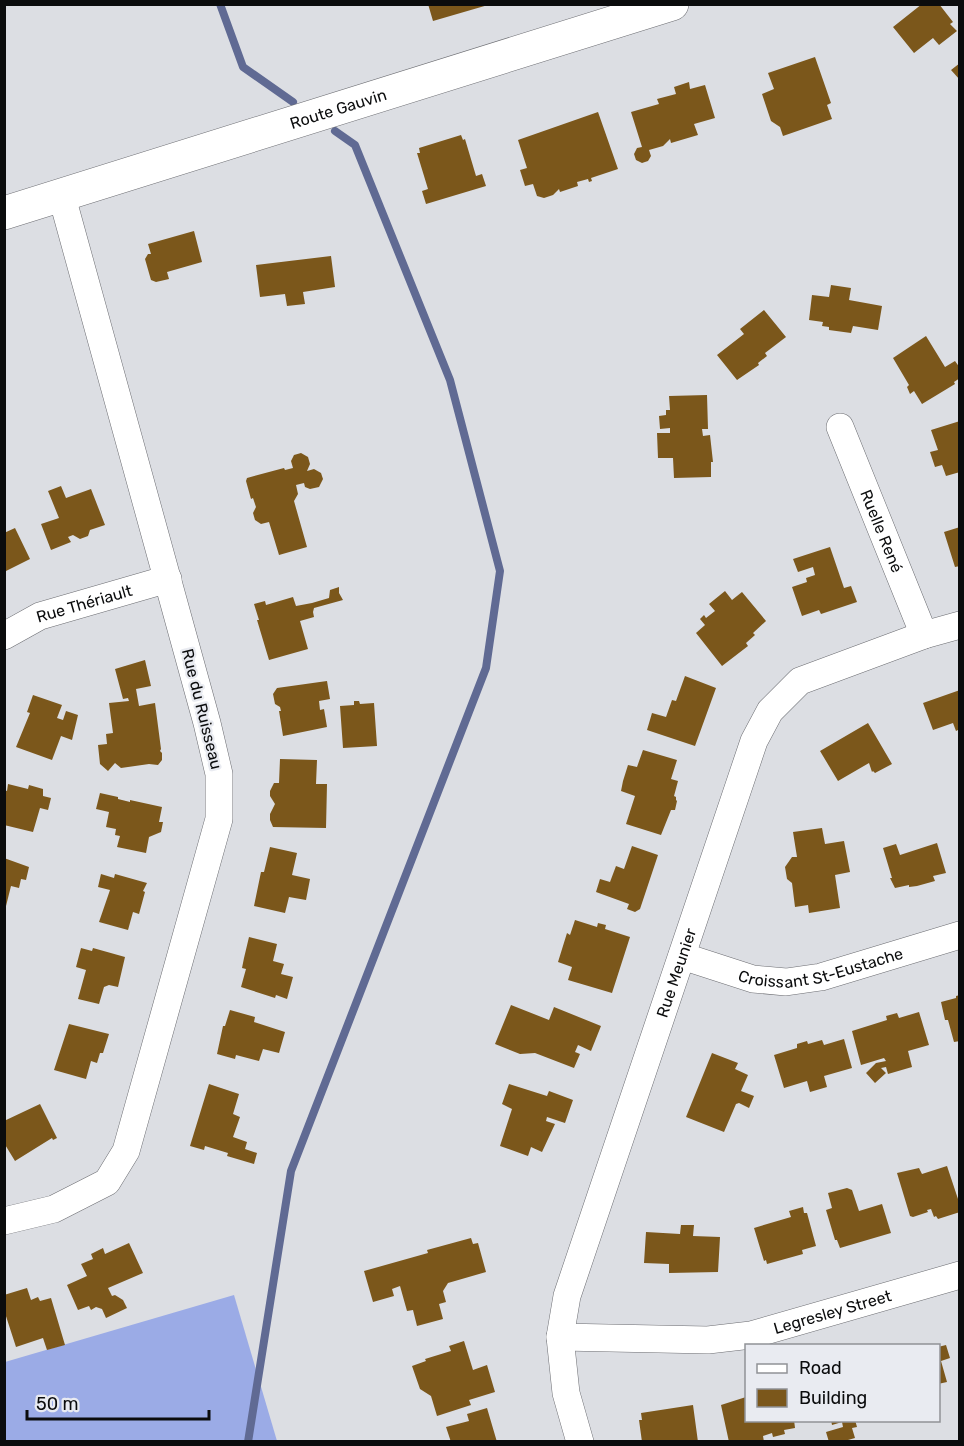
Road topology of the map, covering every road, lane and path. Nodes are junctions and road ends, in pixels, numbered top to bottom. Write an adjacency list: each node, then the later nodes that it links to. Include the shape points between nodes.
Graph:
1 (672, 4): 2 (street, Route Gauvin)
2 (62, 196): 3 (street, Route Gauvin); 5 (street, Rue du Ruisseau)
3 (4, 213)
4 (840, 427): 7 (street, Ruelle René)
5 (168, 579): 8 (street, Rue Thériault, via 40,616); 11 (street, Rue du Ruisseau, via 219,774 219,819 126,1151 107,1182 54,1209)
6 (960, 625): 7 (street, Rue Meunier)
7 (924, 635): 10 (street, Rue Meunier, via 800,681 770,711 754,741)
8 (4, 636)
9 (960, 935): 10 (street, Croissant St-Eustache, via 821,977 786,982 753,979)
10 (682, 956): 13 (street, Rue Meunier, via 567,1296)
11 (4, 1221)
12 (960, 1275): 13 (street, Legresley Street, via 752,1335 708,1340)
13 (560, 1337): 14 (street, Rue Meunier, via 566,1393)
14 (580, 1442)

